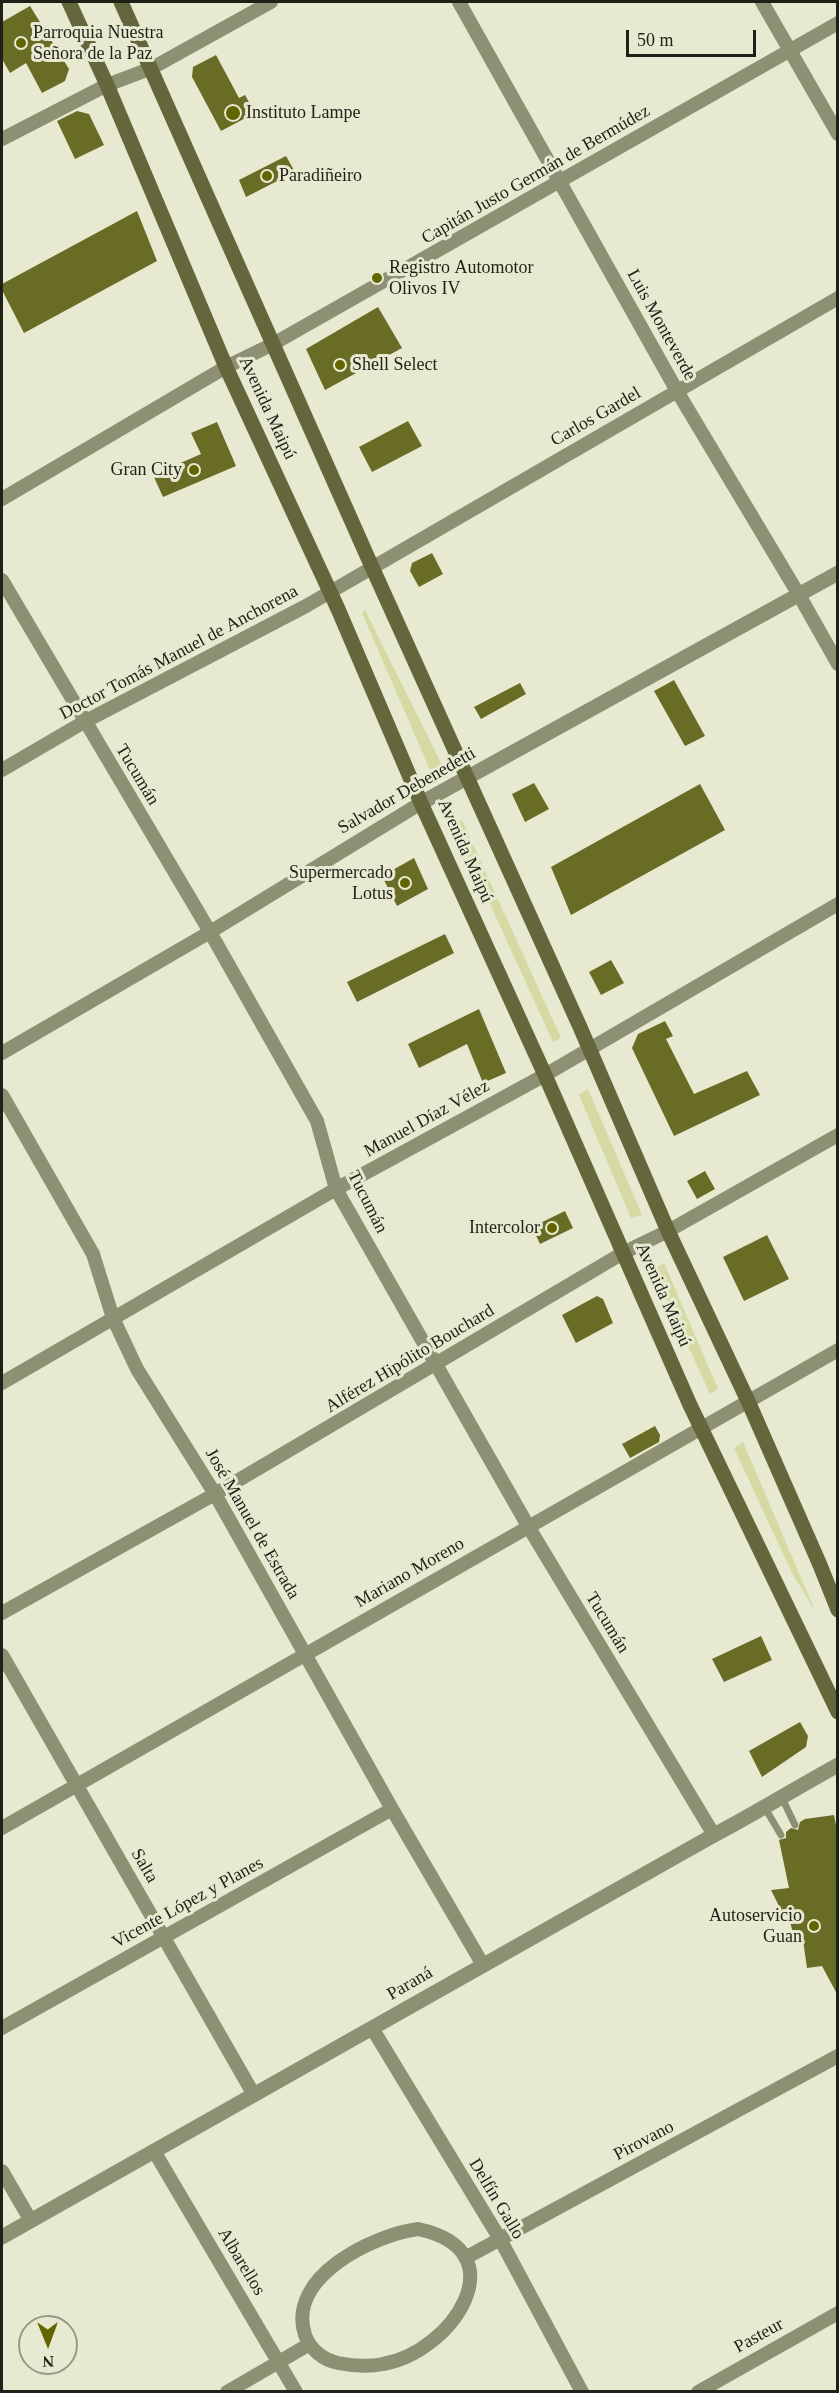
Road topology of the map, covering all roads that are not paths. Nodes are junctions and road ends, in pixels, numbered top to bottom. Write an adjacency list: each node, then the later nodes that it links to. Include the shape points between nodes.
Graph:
1 (69, 2): 9 (main road, Avenida Maipú)
2 (121, 2): 8 (main road, Avenida Maipú)
3 (271, 2): 8 (street)
4 (459, 2): 12 (street, Luis Monteverde)
5 (762, 2): 7 (street)
6 (837, 22): 7 (street, Capitán Justo Germán de Bermúdez)
7 (790, 51): 10 (street); 12 (street, Capitán Justo Germán de Bermúdez)
8 (152, 68): 9 (street); 14 (main road, Avenida Maipú)
9 (107, 85): 11 (street); 15 (main road, Avenida Maipú)
10 (837, 134)
11 (2, 139)
12 (561, 182): 14 (street, Capitán Justo Germán de Bermúdez); 16 (street, Luis Monteverde)
13 (837, 298): 16 (street, Carlos Gardel)
14 (273, 345): 15 (street, Capitán Justo Germán de Bermúdez); 18 (main road, Avenida Maipú)
15 (226, 367): 17 (street, Capitán Justo Germán de Bermúdez); 21 (main road, Avenida Maipú)
16 (677, 391): 18 (street, Carlos Gardel); 22 (street, Luis Monteverde)
17 (2, 499)
18 (372, 567): 21 (street, Doctor Tomás Manuel de Anchorena); 26 (main road, Avenida Maipú)
19 (837, 573): 22 (street, Salvador Debenedetti)
20 (2, 580): 24 (street, Tucumán)
21 (330, 592): 24 (street, Doctor Tomás Manuel de Anchorena); 27 (main road, Avenida Maipú)
22 (799, 595): 23 (street, Luis Monteverde); 26 (street, Salvador Debenedetti)
23 (837, 664)
24 (84, 722): 25 (street, Doctor Tomás Manuel de Anchorena); 29 (street, Tucumán)
25 (2, 770)
26 (468, 778): 27 (street, Salvador Debenedetti); 30 (main road, Avenida Maipú)
27 (421, 803): 29 (street, Salvador Debenedetti); 32 (main road, Avenida Maipú)
28 (837, 904): 30 (street, Manuel Díaz Vélez)
29 (210, 932): 31 (street, Salvador Debenedetti); 35 (street, Tucumán, via 316,1121)
30 (590, 1048): 32 (street, Manuel Díaz Vélez); 36 (main road, Avenida Maipú)
31 (2, 1053)
32 (545, 1075): 35 (street, Manuel Díaz Vélez); 37 (main road, Avenida Maipú)
33 (2, 1095): 38 (street, José Manuel de Estrada, via 93,1254)
34 (837, 1135): 36 (street, Alférez Hipólito Bouchard)
35 (336, 1189): 38 (street, Manuel Díaz Vélez); 40 (street, Tucumán)
36 (668, 1231): 37 (street, Alférez Hipólito Bouchard); 42 (main road, Avenida Maipú)
37 (623, 1253): 40 (street, Alférez Hipólito Bouchard); 43 (main road, Avenida Maipú)
38 (114, 1318): 41 (street, Manuel Díaz Vélez); 44 (street, José Manuel de Estrada, via 137,1368)
39 (837, 1350): 42 (street, Mariano Moreno)
40 (436, 1365): 44 (street, Alférez Hipólito Bouchard); 45 (street, Tucumán)
41 (2, 1383)
42 (748, 1401): 43 (street, Mariano Moreno); 46 (main road, Avenida Maipú)
43 (700, 1428): 45 (street, Mariano Moreno); 50 (main road, Avenida Maipú)
44 (216, 1494): 47 (street, Alférez Hipólito Bouchard); 48 (street, José Manuel de Estrada)
45 (528, 1526): 48 (street, Mariano Moreno); 58 (street, Tucumán)
46 (837, 1610)
47 (2, 1613)
48 (306, 1654): 52 (street, Mariano Moreno); 55 (street, José Manuel de Estrada)
49 (2, 1655): 52 (street, Salta)
50 (837, 1712)
51 (837, 1765): 53 (street, Paraná)
52 (77, 1785): 57 (street, Mariano Moreno); 60 (street, Salta)
53 (781, 1796): 54 (street, Paraná); 56 (lane)
54 (765, 1808): 58 (street, Paraná); 59 (lane)
55 (392, 1809): 60 (street, Vicente López y Planes); 61 (street, José Manuel de Estrada)
56 (795, 1825)
57 (2, 1828)
58 (714, 1835): 61 (street, Paraná)
59 (781, 1835)
60 (164, 1937): 62 (street, Vicente López y Planes); 65 (street, Salta)
61 (483, 1965): 63 (street, Paraná)
62 (2, 2028)
63 (372, 2028): 65 (street, Paraná); 70 (street, Delfín Gallo)
64 (837, 2056): 70 (street, Pirovano)
65 (254, 2095): 66 (street, Paraná)
66 (154, 2151): 68 (street, Paraná); 74 (street, Albarellos)
67 (2, 2171): 68 (street)
68 (31, 2221): 69 (street, Paraná)
69 (2, 2237)
70 (500, 2239): 71 (street, Pirovano); 77 (street, Delfín Gallo)
71 (467, 2257): 73 (street, via 467,2298 440,2335 415,2353 386,2364 358,2367 335,2362); 73 (street, via 454,2242 418,2229 374,2241 332,2267 311,2290 302,2319)
72 (837, 2313): 78 (street, Pasteur)
73 (308, 2345): 74 (street)
74 (280, 2362): 75 (street); 76 (street, Albarellos)
75 (228, 2391)
76 (296, 2391)
77 (582, 2391)
78 (698, 2391)

